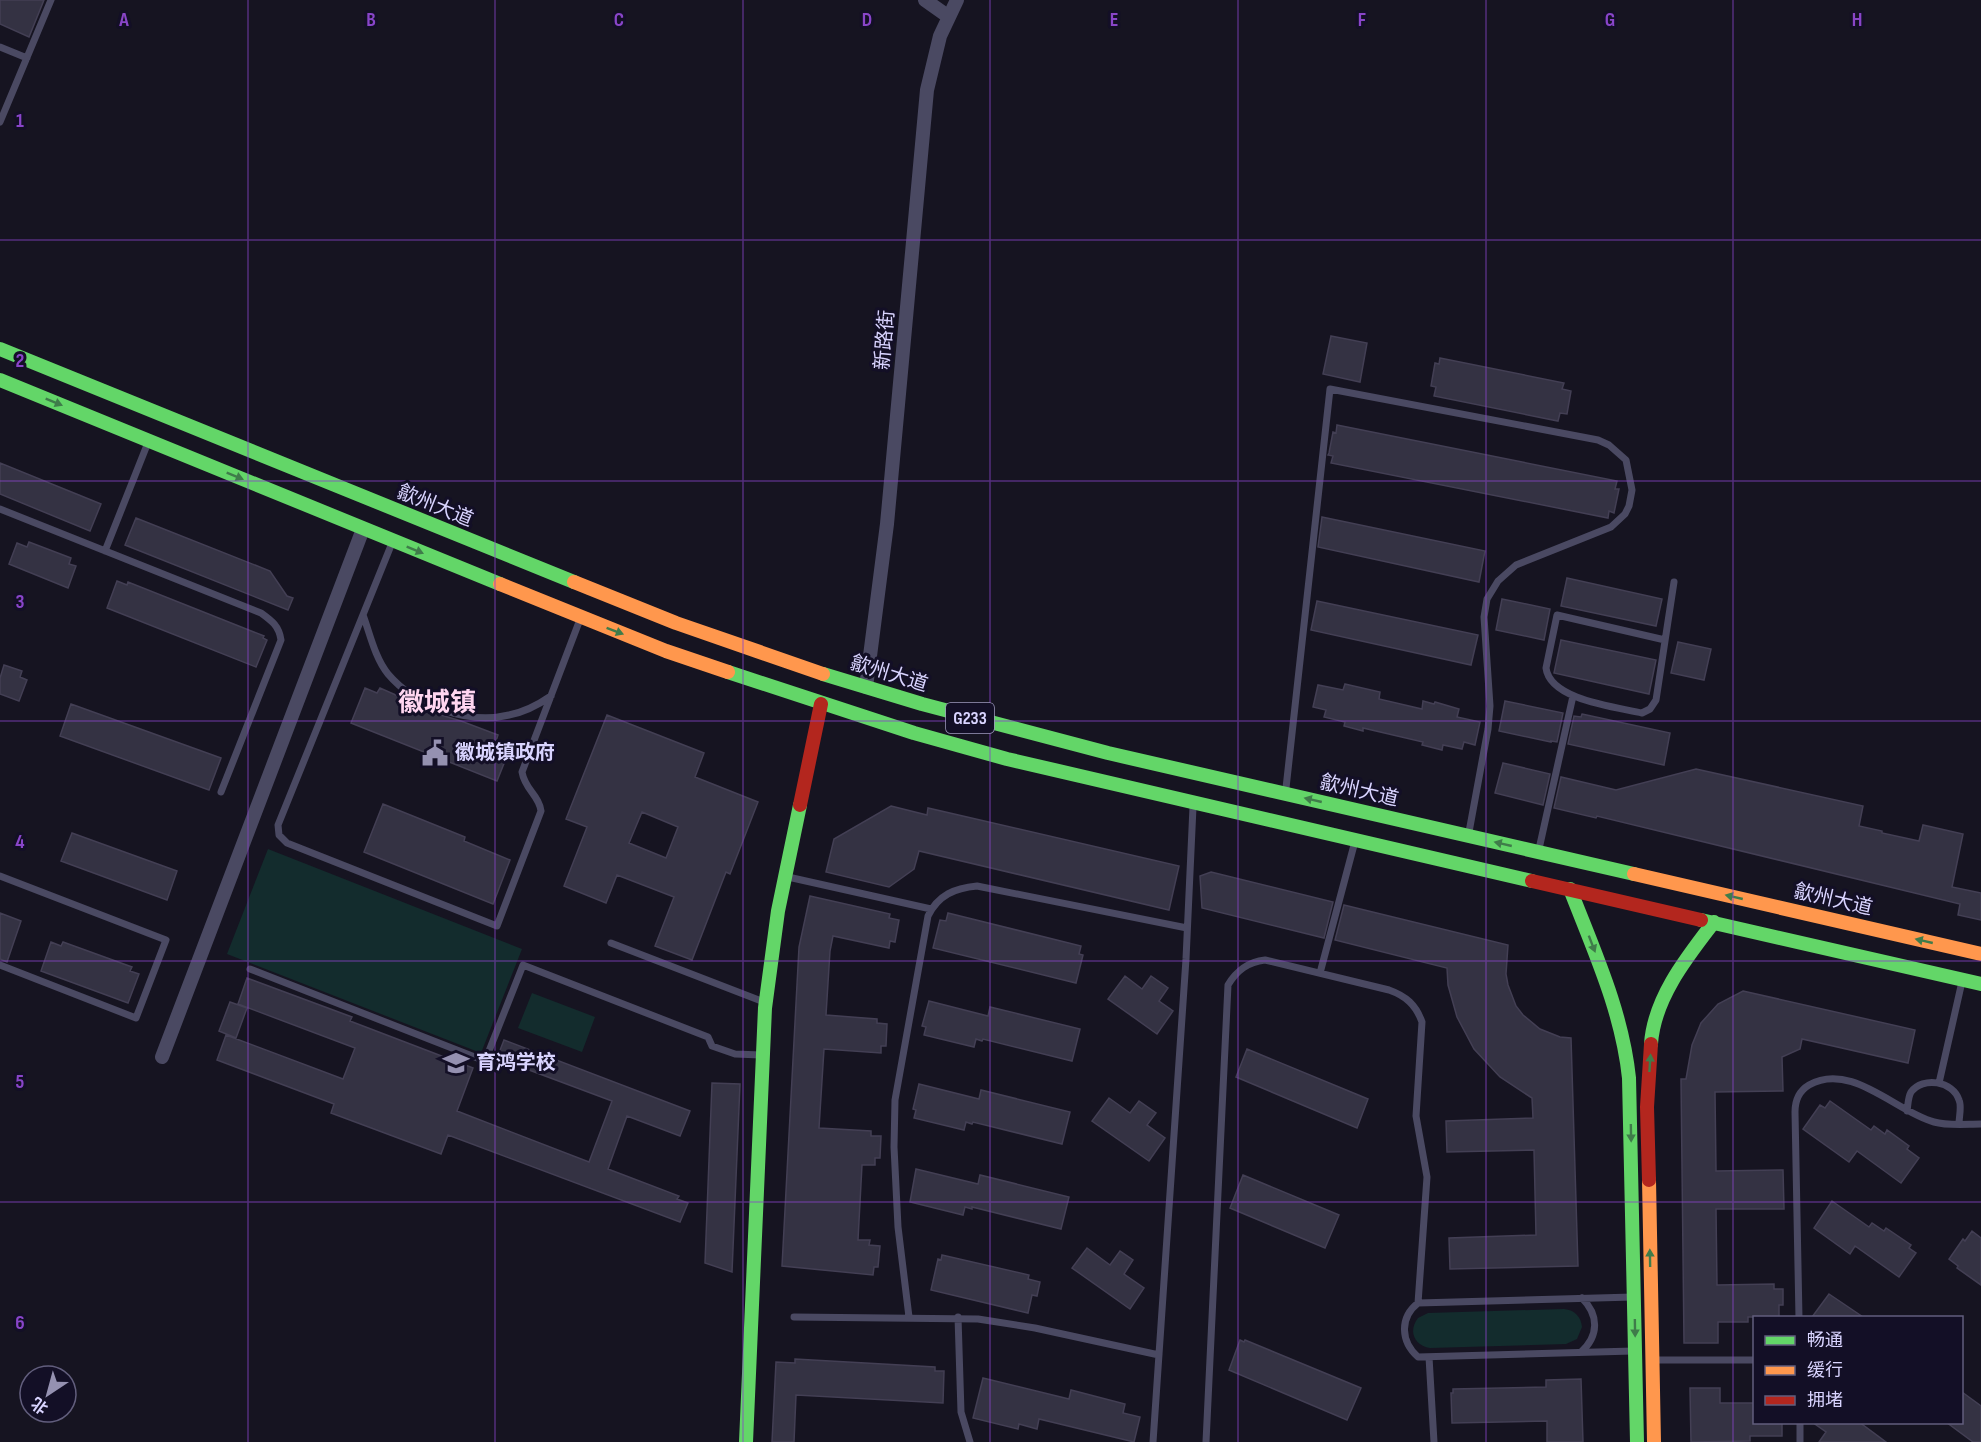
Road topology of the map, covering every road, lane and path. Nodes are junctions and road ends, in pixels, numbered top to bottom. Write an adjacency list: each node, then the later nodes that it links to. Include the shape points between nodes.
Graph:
1 (51, 0): 6 (lane)
2 (925, 0): 4 (street)
3 (957, 0): 4 (street, 新路街)
4 (949, 17): 20 (street, 新路街, via 940,36 927,90 887,524)
5 (0, 48): 6 (lane)
6 (27, 58): 7 (lane)
7 (2, 112): 8 (lane)
8 (0, 122)
9 (0, 349): 20 (main road, 歙州大道 / G233, via 601,594 753,651)
10 (0, 380): 11 (main road, G233, one-way to 11)
11 (149, 441): 13 (main road, G233, one-way to 13); 15 (lane)
12 (0, 509): 15 (lane)
13 (363, 529): 14 (main road, G233); 45 (street)
14 (393, 541): 17 (lane); 18 (main road, G233, one-way to 18)
15 (105, 551): 24 (lane, via 261,613 280,631 281,640)
16 (1674, 582): 19 (lane)
17 (363, 615): 21 (lane, via 376,653 389,675 438,708 473,717 507,716); 21 (lane, via 278,825 279,835 287,843 497,926 541,811 522,772)
18 (581, 618): 21 (lane); 23 (main road, G233, one-way to 23)
19 (1665, 640): 22 (lane, via 1656,700 1646,711); 22 (lane, via 1557,615 1546,673 1554,685)
20 (866, 687): 25 (main road, 歙州大道 / G233, via 1015,730)
21 (551, 696)
22 (1573, 696): 29 (lane)
23 (821, 704): 26 (main road, G233, via 1007,759); 31 (main road)
24 (221, 792)
25 (1285, 794): 27 (main road, 歙州大道 / G233, one-way to 25); 27 (lane, via 1330,389 1598,440 1626,460 1632,490 1625,514 1611,527 1516,565 1498,581 1487,599 1484,617 1490,706)
26 (1193, 803): 28 (main road, G233); 35 (lane)
27 (1468, 836): 29 (main road, 歙州大道 / G233, one-way to 27)
28 (1355, 840): 32 (main road, G233); 40 (lane)
29 (1539, 852): 37 (main road, 歙州大道 / G233, one-way to 29)
30 (0, 876): 38 (lane, via 166,940 136,1018)
31 (784, 876): 33 (lane); 43 (main road)
32 (1570, 889): 34 (main road, G233); 50 (main road, one-way to 50, via 1616,1005 1626,1049)
33 (931, 909): 35 (lane, via 943,896 959,888 977,886); 55 (lane, via 895,1100 898,1227)
34 (1714, 922): 41 (main road, G233); 61 (main road, one-way to 34, via 1647,1107 1652,1033 1674,977)
35 (1188, 928): 59 (lane)
36 (611, 942): 43 (lane)
37 (1981, 954)
38 (0, 965)
39 (250, 969): 44 (lane, via 485,1061 523,964 708,1036 712,1046 735,1054)
40 (1320, 973): 52 (lane, via 1399,994 1414,1006 1422,1022 1416,1116 1427,1177); 67 (lane, via 1265,960 1237,972 1228,985)
41 (1962, 979): 42 (main road, G233); 46 (lane)
42 (1981, 984)
43 (766, 1003): 44 (main road)
44 (763, 1055): 64 (main road)
45 (162, 1057)
46 (1939, 1083): 47 (lane, via 1925,1083 1914,1090); 48 (lane, via 1952,1089 1960,1101)
47 (1906, 1111): 48 (lane, via 1936,1123); 53 (lane, via 1868,1088 1843,1080 1812,1084 1797,1098)
48 (1959, 1124): 49 (lane)
49 (1981, 1124)
50 (1634, 1297): 51 (lane); 57 (main road, one-way to 57)
51 (1582, 1298): 52 (lane); 58 (lane, via 1595,1322 1592,1339)
52 (1418, 1303): 60 (lane, via 1408,1314 1404,1329 1407,1345 1418,1357)
53 (1799, 1316)
54 (794, 1317): 55 (lane)
55 (909, 1317): 56 (lane)
56 (958, 1317): 59 (lane, via 1017,1324); 65 (lane, via 961,1412)
57 (1635, 1351): 58 (lane); 69 (main road)
58 (1581, 1352): 60 (lane)
59 (1159, 1355): 66 (lane)
60 (1430, 1357): 68 (lane)
61 (1652, 1360): 62 (lane); 70 (main road)
62 (1753, 1360)
63 (1800, 1424): 71 (lane)
64 (746, 1442)
65 (970, 1442)
66 (1153, 1442)
67 (1206, 1442)
68 (1434, 1442)
69 (1637, 1442)
70 (1654, 1442)
71 (1800, 1442)

